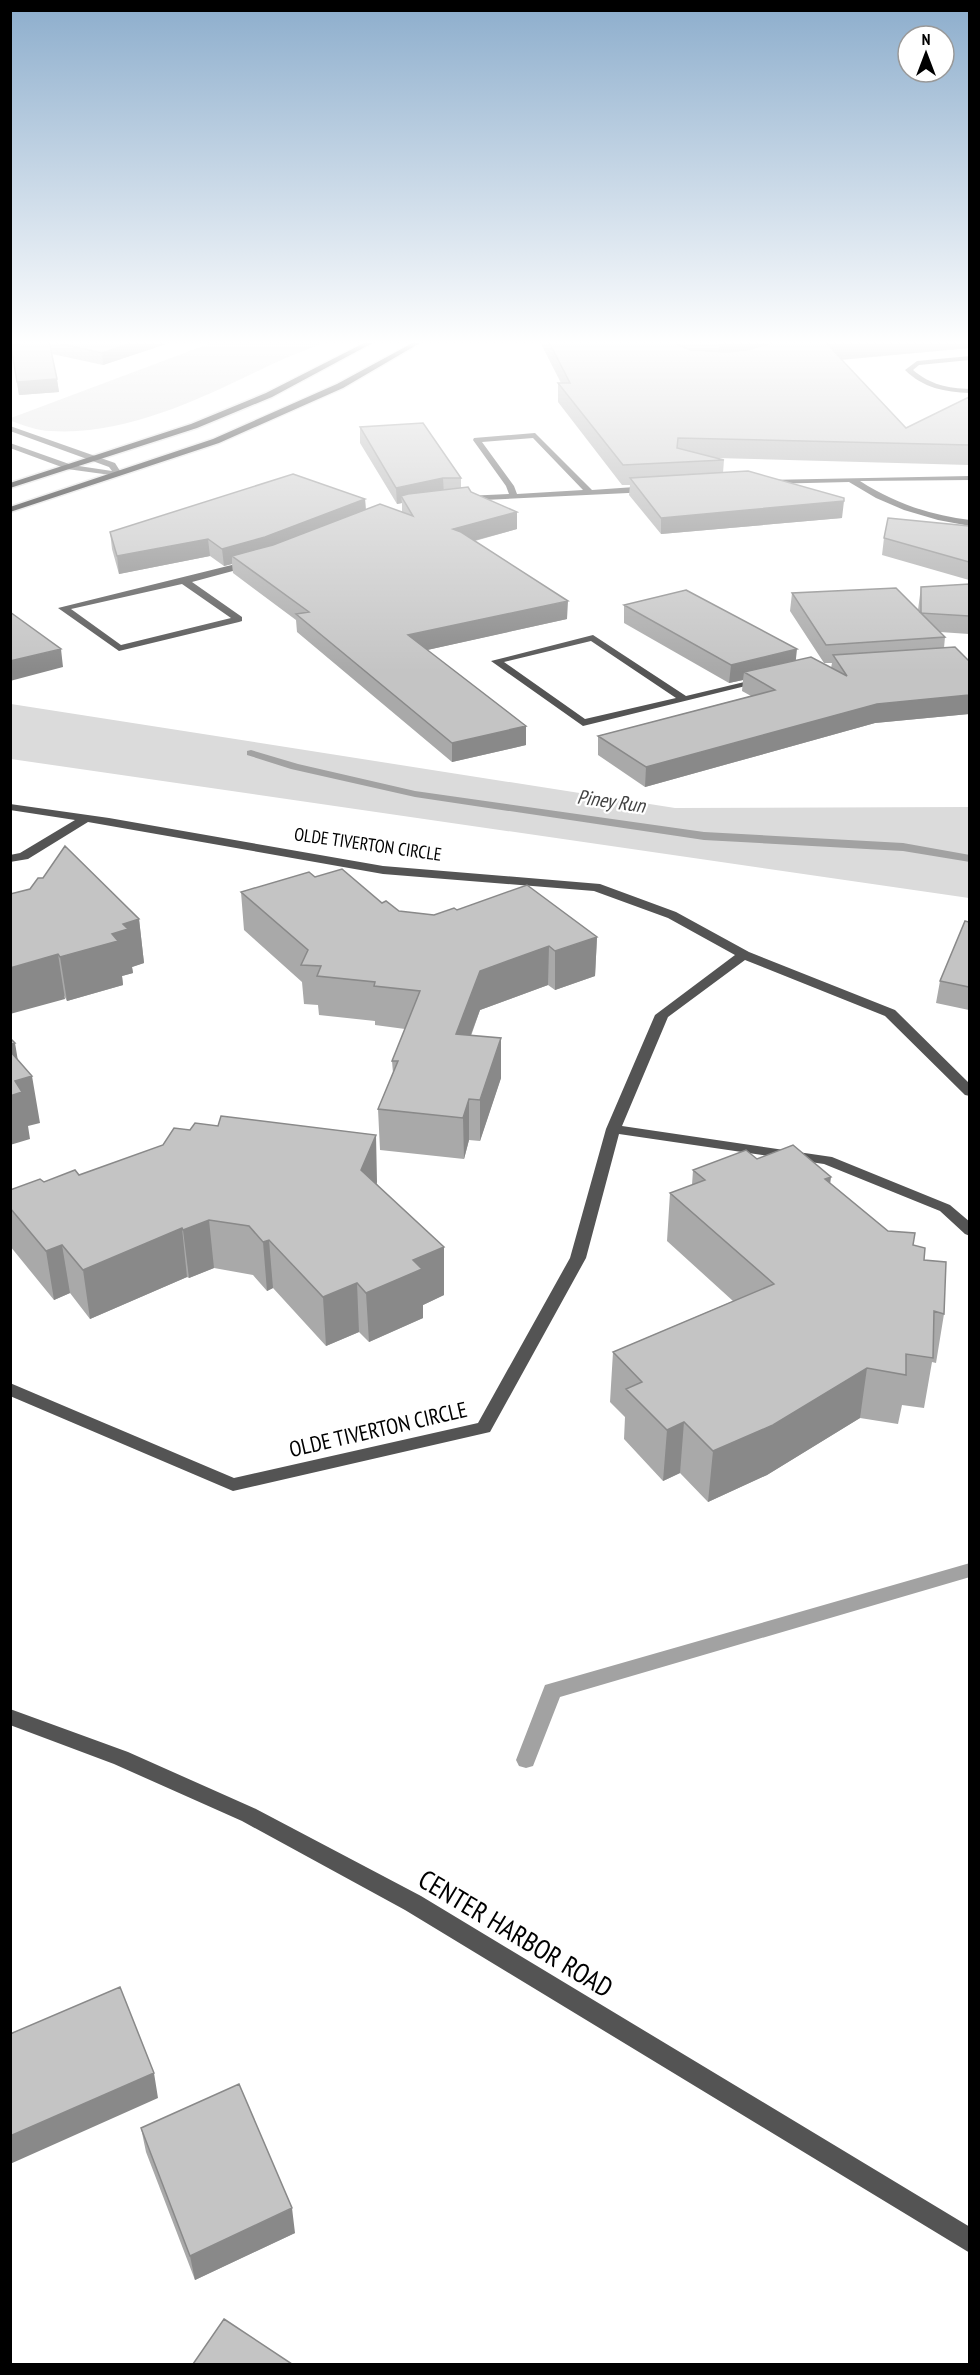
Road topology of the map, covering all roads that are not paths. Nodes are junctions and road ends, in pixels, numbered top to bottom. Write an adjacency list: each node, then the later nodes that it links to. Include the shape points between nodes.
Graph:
1 (26, 451): 8 (street)
2 (74, 451): 7 (street)
3 (121, 451): 7 (main road)
4 (187, 451): 9 (main road)
5 (485, 451): 16 (street)
6 (551, 451): 15 (street)
7 (97, 459): 8 (main road); 9 (street, via 112,465)
8 (70, 467): 9 (street); 13 (main road)
9 (118, 474): 18 (main road)
10 (851, 478): 11 (street); 12 (street); 19 (street, via 893,505)
11 (969, 478)
12 (761, 482)
13 (10, 486)
14 (663, 488): 15 (street)
15 (591, 493): 16 (street)
16 (514, 497): 17 (street)
17 (456, 499)
18 (10, 510)
19 (969, 523)
20 (259, 561): 21 (street)
21 (184, 581): 21 (street, via 118,595 63,608 119,648 239,619)
22 (767, 679): 23 (street)
23 (684, 699): 23 (street, via 583,723 496,661 593,638)
24 (10, 807): 25 (street, OLDE TIVERTON CIRCLE)
25 (86, 818): 26 (street, via 24,856); 27 (street, OLDE TIVERTON CIRCLE, via 383,870 596,887 672,915)
26 (10, 859)
27 (744, 955): 28 (street, OLDE TIVERTON CIRCLE, via 890,1013); 29 (street, OLDE TIVERTON CIRCLE, via 662,1015)
28 (969, 1092)
29 (613, 1129): 30 (street, via 828,1160 945,1208); 31 (street, OLDE TIVERTON CIRCLE, via 578,1258 484,1428 233,1485)
30 (969, 1231)
31 (10, 1389)
32 (10, 1717): 33 (street, CENTER HARBOR ROAD, via 121,1758 249,1815 412,1903)
33 (969, 2241)

